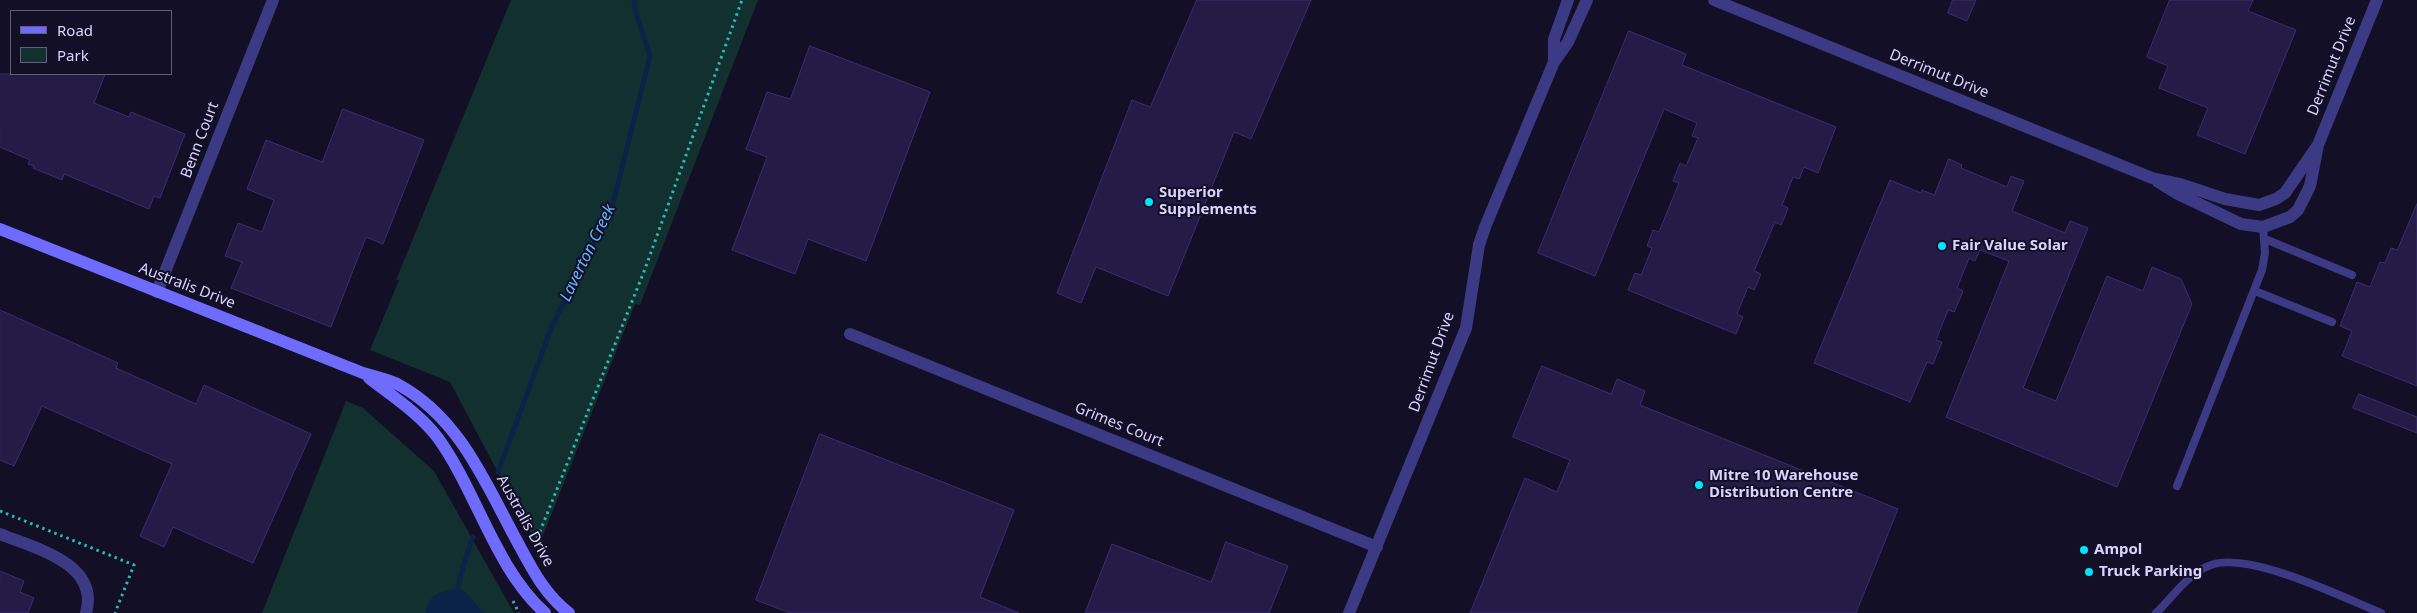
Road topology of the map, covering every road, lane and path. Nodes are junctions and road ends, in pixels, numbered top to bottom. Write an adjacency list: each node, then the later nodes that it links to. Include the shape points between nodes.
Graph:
1 (272, 0): 15 (street, Benn Court)
2 (742, 0): 23 (path, via 645,269 534,547 537,552)
3 (1568, 0): 7 (street, Derrimut Drive, via 1554,39)
4 (1587, 0): 7 (street, Derrimut Drive, via 1568,42)
5 (1714, 0): 9 (street, Derrimut Drive)
6 (2377, 0): 8 (street, Derrimut Drive)
7 (1554, 62): 22 (street, Derrimut Drive, via 1478,245 1466,328)
8 (2318, 145): 10 (street, Derrimut Drive, via 2285,193); 12 (street, Derrimut Drive, via 2310,186 2298,210)
9 (2152, 178): 10 (street, Derrimut Drive, via 2225,199); 12 (street, Derrimut Drive, via 2176,193)
10 (2259, 205): 12 (street)
11 (0, 229): 15 (street, Australis Drive)
12 (2264, 233): 13 (lane); 14 (lane, via 2262,270)
13 (2352, 275)
14 (2255, 291): 16 (lane); 19 (lane)
15 (157, 292): 18 (street, Australis Drive)
16 (2332, 322)
17 (850, 334): 22 (street, Grimes Court)
18 (363, 373): 23 (street, Australis Drive, via 398,384 431,407 456,434 472,456); 28 (street, Australis Drive, via 411,410 436,436 517,582)
19 (2177, 486)
20 (0, 510): 26 (path, via 134,565)
21 (0, 534): 25 (street, via 61,559 74,569 86,588)
22 (1377, 547): 30 (street, Derrimut Drive)
23 (525, 557): 29 (street, Australis Drive, via 546,591)
24 (510, 597): 27 (path)
25 (86, 613)
26 (115, 613)
27 (519, 613)
28 (545, 613)
29 (570, 613)
30 (1349, 613)
31 (2156, 613): 32 (lane, via 2199,572 2210,565 2236,562 2258,565)
32 (2381, 613)

